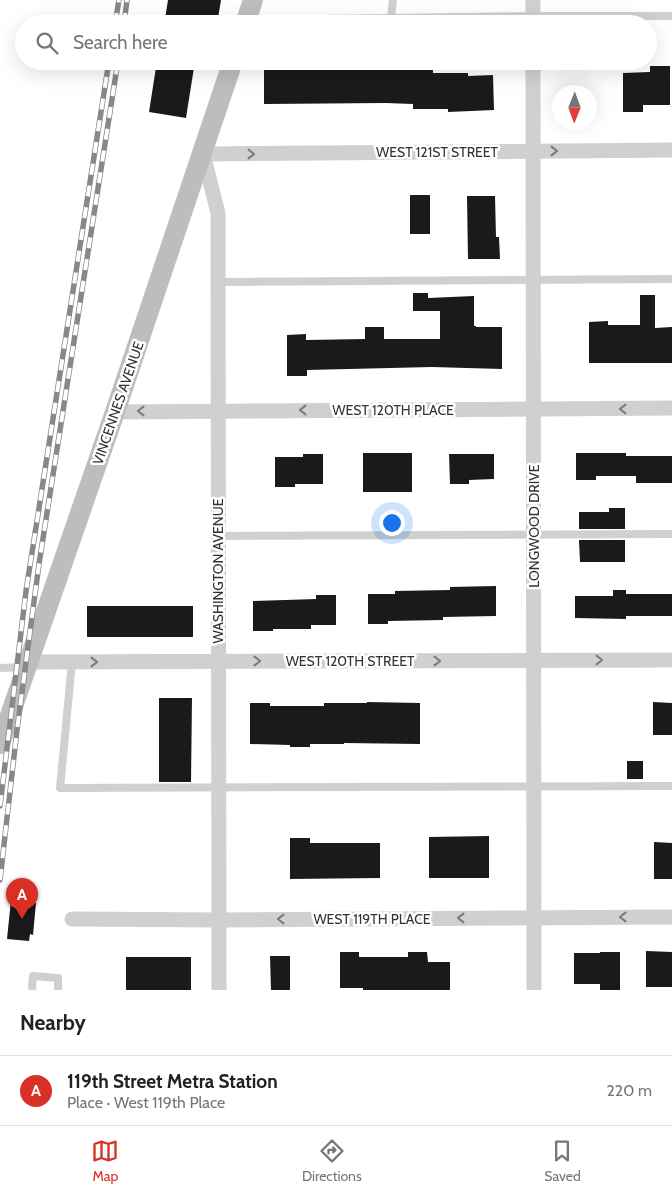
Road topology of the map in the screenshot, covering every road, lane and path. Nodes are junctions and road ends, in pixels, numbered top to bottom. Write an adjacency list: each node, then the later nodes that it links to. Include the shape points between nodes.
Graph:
1 (253, 0): 4 (main road)
2 (392, 0): 5 (lane)
3 (534, 0): 6 (street)
4 (248, 15)
5 (391, 15)
6 (533, 15)
7 (657, 16): 8 (lane)
8 (672, 16)
9 (230, 70): 13 (main road, VINCENNES AVENUE)
10 (533, 70): 12 (street, LONGWOOD DRIVE)
11 (672, 150): 12 (street, WEST 121ST STREET, one-way to 11)
12 (533, 151): 13 (street, WEST 121ST STREET, one-way to 12); 15 (street, LONGWOOD DRIVE)
13 (203, 154): 16 (street, WASHINGTON AVENUE, via 218,213); 20 (main road, VINCENNES AVENUE)
14 (672, 279): 15 (lane)
15 (533, 280): 16 (lane); 18 (street, LONGWOOD DRIVE)
16 (218, 282): 19 (street, WASHINGTON AVENUE)
17 (672, 408): 18 (street, WEST 120TH PLACE, one-way to 18)
18 (534, 409): 19 (street, WEST 120TH PLACE, one-way to 19); 21 (street, LONGWOOD DRIVE)
19 (218, 411): 20 (street, WEST 120TH PLACE, one-way to 20); 23 (street, WASHINGTON AVENUE)
20 (115, 412): 28 (main road, VINCENNES AVENUE)
21 (534, 534): 22 (lane); 23 (lane); 24 (street, LONGWOOD DRIVE)
22 (672, 534)
23 (218, 536): 27 (street, WASHINGTON AVENUE)
24 (534, 660): 25 (street, WEST 120TH STREET, one-way to 25); 27 (street, WEST 120TH STREET, one-way to 24); 31 (street, LONGWOOD DRIVE)
25 (672, 660)
26 (72, 662): 27 (street, WEST 120TH STREET, one-way to 27); 28 (street, WEST 120TH STREET); 33 (lane, via 60,788)
27 (218, 662): 33 (street, WASHINGTON AVENUE)
28 (27, 665): 29 (lane, WEST 120TH STREET); 30 (main road, VINCENNES AVENUE)
29 (0, 668)
30 (0, 744)
31 (534, 786): 32 (lane); 33 (lane); 35 (street, LONGWOOD DRIVE)
32 (672, 786)
33 (218, 787): 37 (street, WASHINGTON AVENUE)
34 (672, 917): 35 (street, WEST 119TH PLACE, one-way to 35)
35 (533, 918): 37 (street, WEST 119TH PLACE, one-way to 37); 41 (street, LONGWOOD DRIVE)
36 (72, 919): 37 (street, WEST 119TH PLACE)
37 (219, 920): 40 (street, WASHINGTON AVENUE)
38 (32, 990): 39 (lane, via 33,976 58,978)
39 (58, 990)
40 (219, 990)
41 (534, 990)

